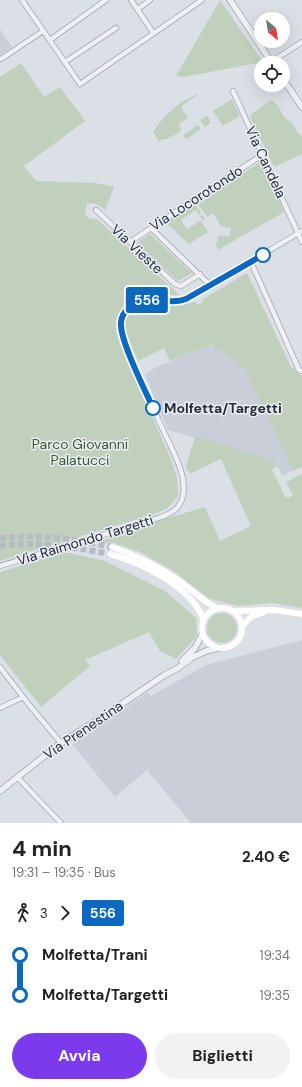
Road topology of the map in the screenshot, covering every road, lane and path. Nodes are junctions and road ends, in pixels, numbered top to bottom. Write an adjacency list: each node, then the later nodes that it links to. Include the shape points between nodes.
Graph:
1 (106, 0): 11 (street)
2 (131, 0): 7 (street)
3 (150, 0): 7 (street)
4 (202, 0): 16 (street, via 80,84)
5 (230, 0): 13 (street)
6 (25, 1): 10 (street)
7 (138, 9): 9 (street)
8 (116, 28): 16 (street)
9 (152, 30)
10 (43, 31): 11 (street); 15 (street)
11 (50, 40): 16 (street)
12 (302, 42): 14 (street)
13 (268, 56)
14 (281, 56)
15 (1, 59)
16 (65, 62)
17 (290, 89): 19 (street)
18 (233, 91): 20 (street, Via Candela)
19 (302, 107)
20 (262, 155): 22 (street, Via Locorotondo); 23 (street, Via Candela)
21 (96, 210): 24 (street, Via Vieste)
22 (151, 228): 24 (street, Via Locorotondo); 27 (street)
23 (300, 232): 25 (street, Via Candela); 26 (street)
24 (130, 242): 27 (street, Via Vieste, via 177,285 184,284)
25 (302, 242)
26 (251, 262): 28 (street); 29 (street, via 299,370)
27 (200, 274): 28 (street)
28 (211, 286): 32 (street, Via Raimondo Targetti, via 184,300 138,302 126,310 122,320 122,333 132,361 181,469 182,497 177,508 170,514)
29 (302, 371)
30 (112, 547): 33 (main road, via 154,565)
31 (110, 554): 37 (main road, via 141,566 170,583 194,602)
32 (0, 566)
33 (218, 609): 35 (main road); 37 (main road)
34 (272, 610): 35 (main road); 36 (main road); 38 (main road, via 250,617)
35 (232, 611): 38 (main road, via 240,619)
36 (302, 614)
37 (204, 620): 39 (main road)
38 (242, 626): 40 (main road, via 236,642 227,648)
39 (203, 633): 40 (main road, via 207,642); 42 (street, Via Prenestina, via 192,652)
40 (218, 648): 42 (street, Via Prenestina, via 201,653)
41 (0, 667): 43 (street)
42 (169, 672): 45 (street, Via Prenestina)
43 (23, 697): 44 (street); 45 (street)
44 (0, 708)
45 (61, 742): 46 (street, Via Prenestina)
46 (17, 777): 47 (street, Via Prenestina); 48 (street)
47 (0, 791)
48 (61, 823)

